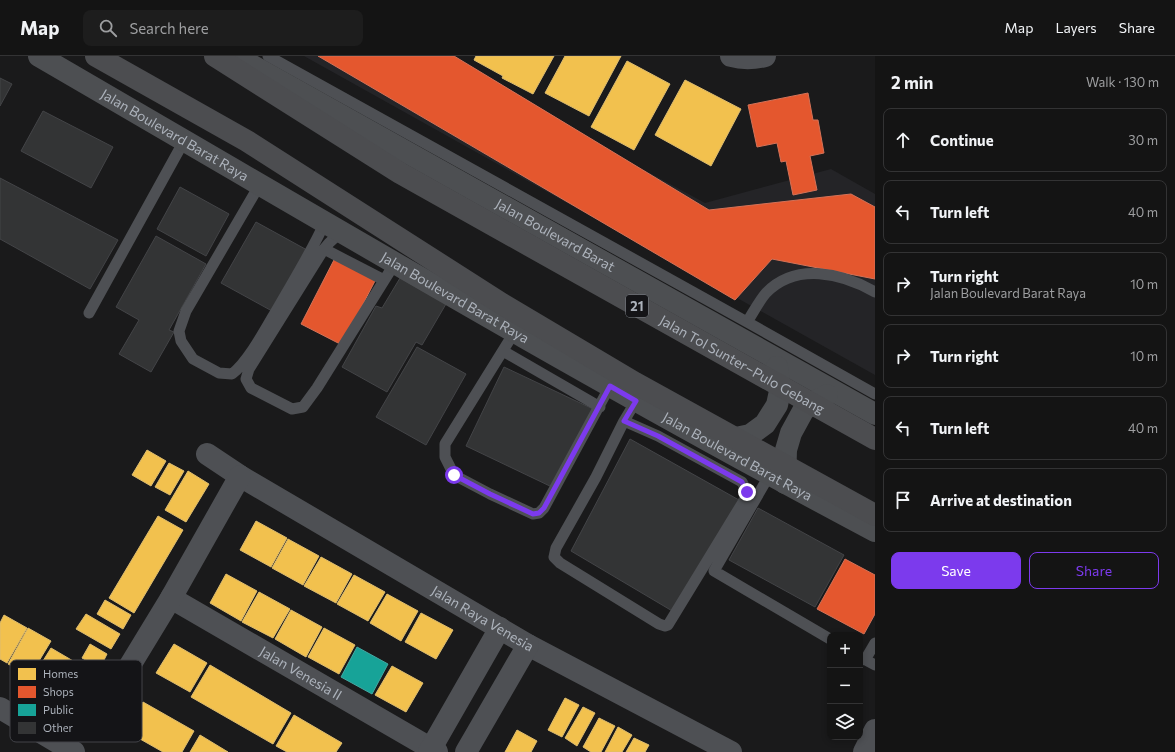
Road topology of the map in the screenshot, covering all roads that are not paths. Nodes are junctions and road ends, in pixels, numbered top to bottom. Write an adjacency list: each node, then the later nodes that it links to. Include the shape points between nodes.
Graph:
1 (39, 56): 8 (main road, Jalan Boulevard Barat Raya)
2 (96, 56): 31 (highway, via 247,141 502,304 628,379)
3 (215, 56): 26 (highway, Jalan Tol Sunter–Pulo Gebang / 21, via 400,173)
4 (235, 56): 18 (main road, Jalan Boulevard Barat)
5 (268, 56): 15 (lane)
6 (731, 56): 7 (street)
7 (765, 56)
8 (184, 141): 9 (main road, Jalan Boulevard Barat Raya); 14 (lane)
9 (260, 184): 10 (main road, Jalan Boulevard Barat Raya); 10 (lane, via 186,311 179,331 181,341 193,359 220,373 232,374 240,368 267,327 318,238)
10 (333, 227): 11 (lane, via 329,243); 12 (main road, Jalan Boulevard Barat Raya)
11 (324, 249): 12 (lane); 12 (lane, via 249,369 246,379 251,388 292,410 303,406 317,388)
12 (390, 272): 16 (main road, Jalan Boulevard Barat Raya)
13 (875, 292): 15 (lane, via 838,276 822,273 803,274 775,285 765,294)
14 (89, 313)
15 (747, 322): 21 (lane)
16 (515, 331): 17 (lane); 19 (main road, Jalan Boulevard Barat Raya)
17 (503, 352): 23 (lane); 23 (lane, via 445,444 445,457 454,475 533,514 539,513)
18 (776, 358): 20 (main road, Jalan Boulevard Barat); 27 (main road, via 780,390 777,405 765,424 750,435)
19 (610, 386): 22 (main road, Jalan Boulevard Barat Raya); 23 (lane)
20 (834, 391): 24 (main road, Jalan Boulevard Barat); 30 (main road, via 802,411)
21 (875, 394)
22 (636, 401): 25 (lane); 27 (main road, Jalan Boulevard Barat Raya)
23 (600, 406)
24 (875, 414)
25 (624, 421): 25 (lane, via 658,436 742,482 747,492 672,619 665,626 554,557 556,548)
26 (875, 439)
27 (713, 443): 30 (main road, Jalan Boulevard Barat Raya)
28 (207, 454): 29 (street, Jalan Raya Venesia)
29 (240, 476): 34 (street); 35 (street, Jalan Raya Venesia)
30 (773, 480): 32 (main road, Jalan Boulevard Barat Raya); 33 (lane); 36 (lane, via 714,571)
31 (875, 515)
32 (875, 531)
33 (875, 542)
34 (171, 598): 41 (street); 47 (street, Jalan Venesia II)
35 (500, 628): 38 (street, Jalan Raya Venesia); 47 (street)
36 (827, 637)
37 (875, 643): 39 (lane)
38 (528, 645): 49 (street); 50 (street, Jalan Raya Venesia)
39 (863, 657)
40 (863, 659): 42 (lane)
41 (133, 660)
42 (875, 665)
43 (0, 708): 44 (street)
44 (10, 714)
45 (875, 730): 51 (street)
46 (57, 742): 48 (street)
47 (433, 751)
48 (74, 752)
49 (466, 752)
50 (731, 752)
51 (864, 752)

